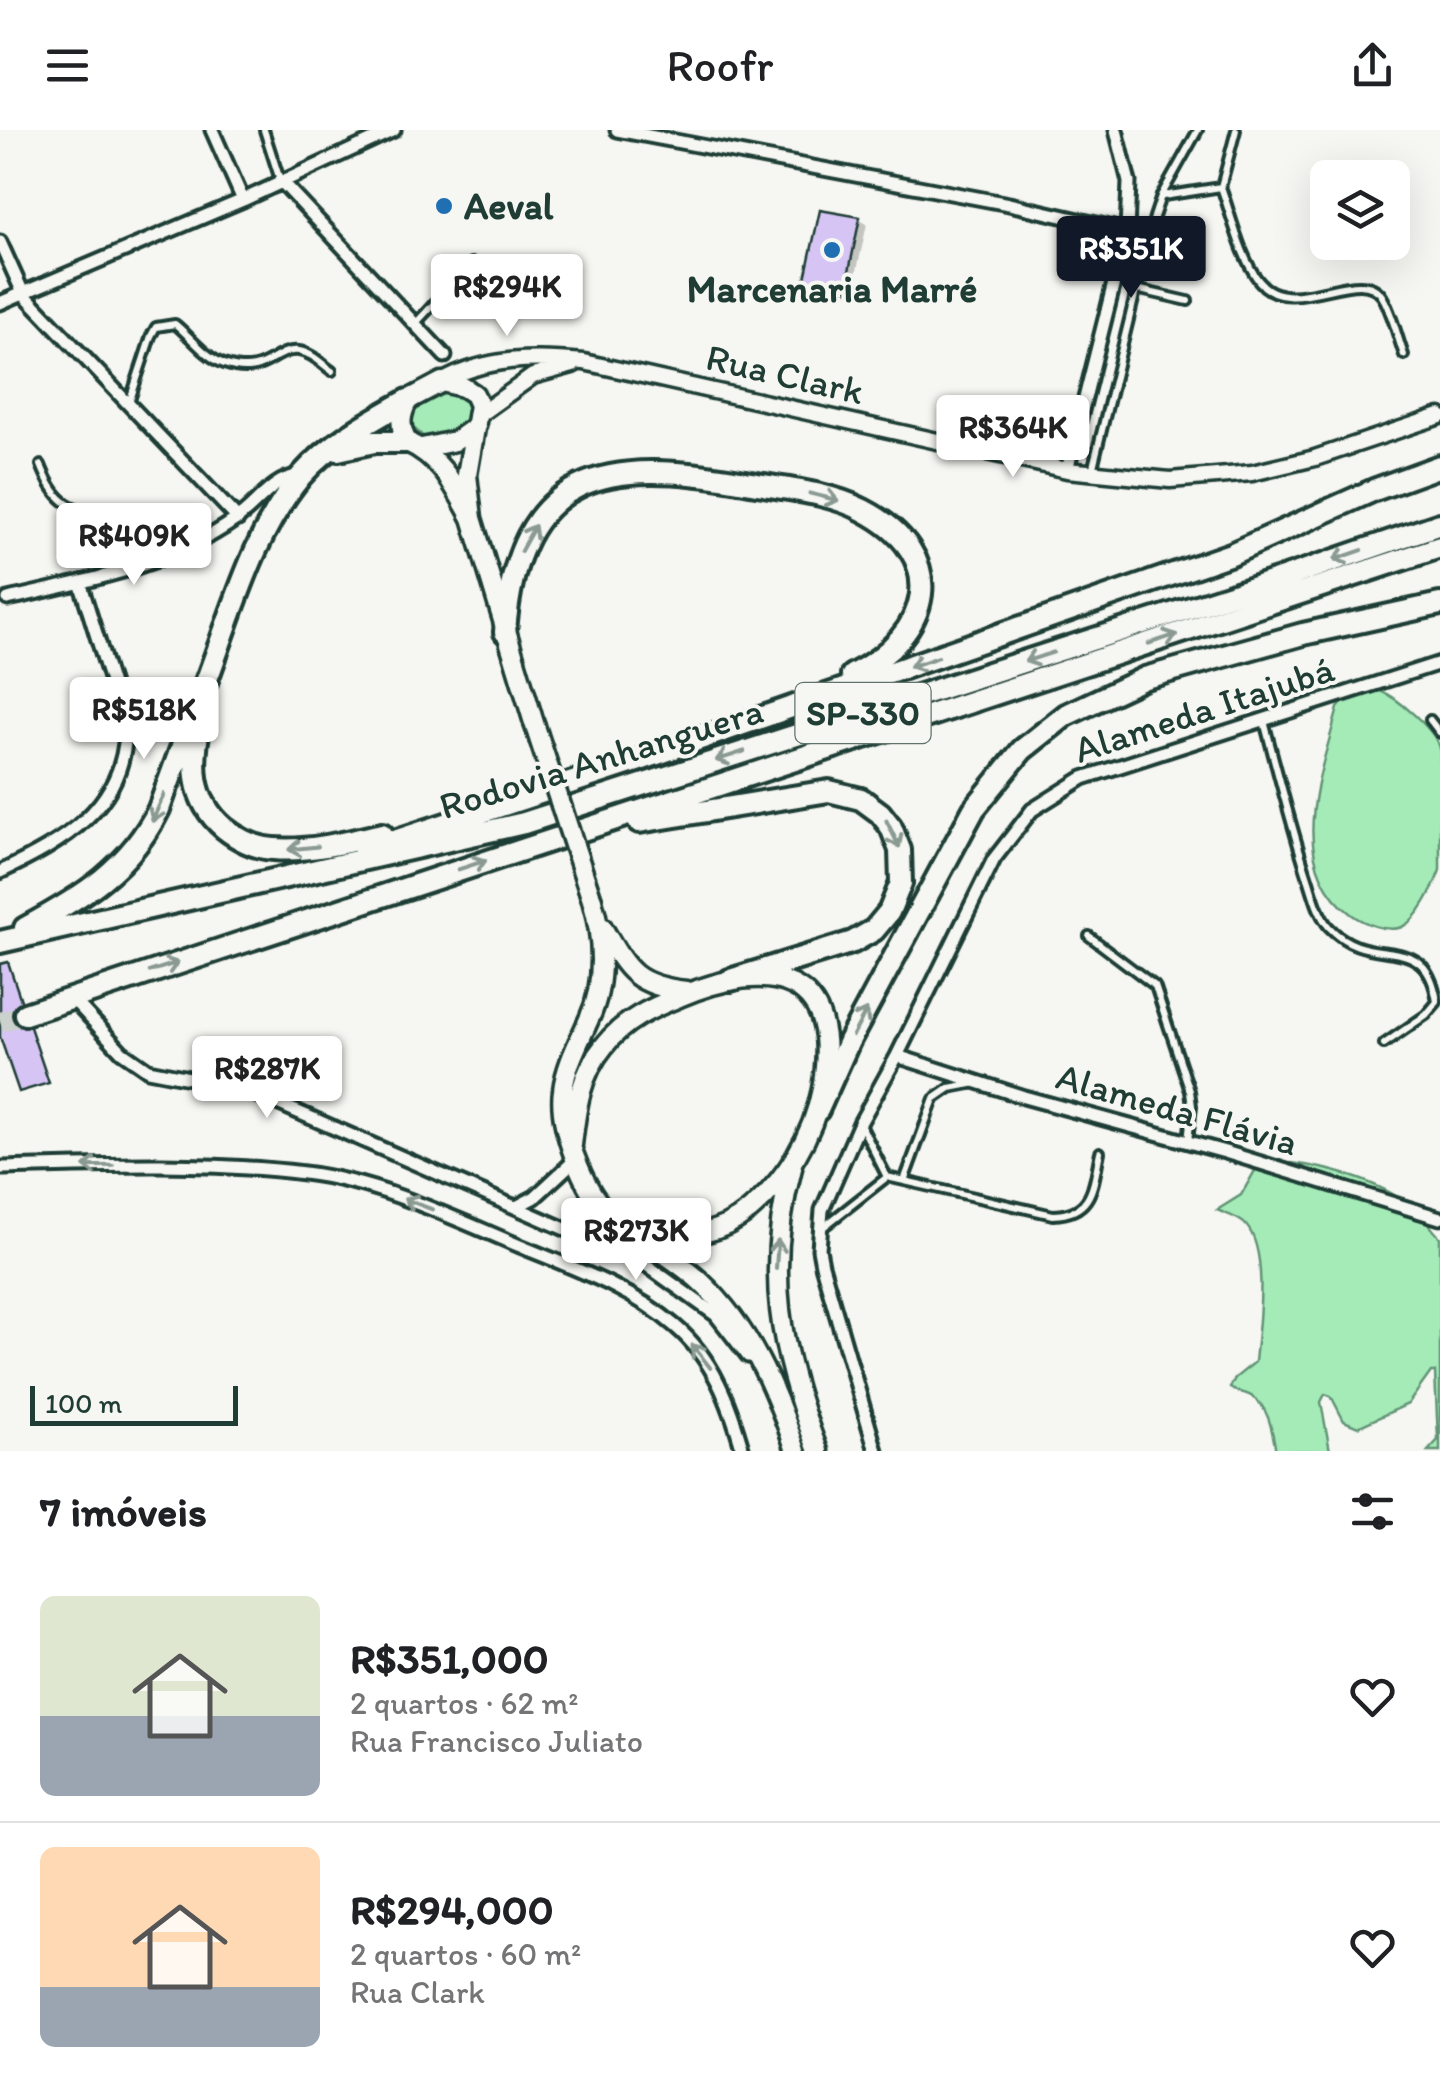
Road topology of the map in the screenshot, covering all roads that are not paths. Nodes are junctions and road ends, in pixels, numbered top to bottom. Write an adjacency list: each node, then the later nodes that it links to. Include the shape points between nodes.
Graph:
1 (212, 130): 11 (street)
2 (264, 130): 8 (lane)
3 (394, 130): 8 (street)
4 (617, 130): 12 (street)
5 (1116, 130): 12 (street, via 1129,182)
6 (1198, 130): 10 (lane)
7 (1236, 130): 9 (lane)
8 (280, 180): 11 (street); 19 (street)
9 (1221, 186): 10 (lane); 20 (lane, via 1260,282 1291,297 1375,288)
10 (1161, 196): 15 (lane)
11 (243, 200): 16 (street)
12 (1126, 231): 33 (street)
13 (0, 242): 16 (street)
14 (472, 263): 19 (lane)
15 (1136, 290): 17 (lane); 34 (lane)
16 (23, 293): 18 (street); 26 (street)
17 (1188, 300)
18 (0, 303)
19 (415, 324): 21 (street)
20 (1404, 355)
21 (445, 356)
22 (584, 362): 24 (street, Rua Clark, via 526,358); 28 (street, Rua Clark, via 533,376); 33 (street, Rua Clark)
23 (332, 371): 26 (lane, via 300,351 267,365 235,367 166,324 151,336)
24 (442, 382): 25 (main road); 28 (main road, via 474,394)
25 (408, 400): 29 (main road, via 400,419); 30 (highway)
26 (129, 404): 37 (street)
27 (1440, 416): 34 (street, Rua Clark, via 1252,473 1170,480)
28 (478, 420): 29 (main road, via 455,441); 36 (main road, via 467,475)
29 (414, 445): 30 (highway, via 374,442); 36 (main road, via 452,482)
30 (322, 455): 35 (highway)
31 (42, 465): 40 (lane, via 50,488 66,504 147,524)
32 (1440, 466): 47 (highway, one-way to 47, via 1230,554)
33 (1068, 470): 34 (street, Rua Clark)
34 (1092, 472)
35 (301, 477): 37 (street, via 282,480); 45 (highway, via 254,550)
36 (472, 518): 44 (main road)
37 (238, 519): 40 (street)
38 (1440, 524): 54 (highway, Rodovia Anhanguera / SP-330, one-way to 54, via 524,823)
39 (1440, 547): 52 (highway, Rodovia Anhanguera / SP-330, one-way to 39)
40 (176, 555): 41 (street)
41 (80, 582): 42 (street); 53 (street, via 126,730 126,754 96,808 39,854)
42 (8, 599)
43 (1440, 604): 65 (highway, one-way to 43, via 974,809 1022,750 1066,714 1144,678)
44 (505, 632): 47 (highway, one-way to 47, via 512,577 531,530 560,499 598,478 686,471 819,495 892,528 915,561 921,598 913,624 890,652); 55 (main road, bridge)
45 (217, 652): 51 (highway, one-way to 45, via 288,850 232,834 199,798 194,771); 57 (highway, one-way to 57, via 144,837 94,888)
46 (1440, 664): 48 (street, Alameda Itajubá)
47 (793, 706): 51 (highway)
48 (1264, 720): 62 (lane, via 1324,922 1360,948 1409,954 1424,964 1434,984 1437,1002); 63 (street, Alameda Itajubá, via 1083,778 1032,810 994,859)
49 (1430, 720): 50 (lane)
50 (1440, 733)
51 (467, 816): 54 (highway)
52 (538, 843): 58 (highway, one-way to 58, via 802,793 845,793 871,806 890,826 902,858 899,890 885,918 853,942); 60 (highway, Rodovia Anhanguera / SP-330, one-way to 52)
53 (0, 872)
54 (280, 881): 57 (highway, Rodovia Anhanguera / SP-330)
55 (595, 909): 59 (main road, via 636,978); 68 (main road, via 598,991 562,1091)
56 (1088, 936): 67 (lane, via 1146,977 1162,1000 1190,1091)
57 (0, 942)
58 (730, 980): 59 (main road); 65 (main road, via 776,978 817,1007 828,1058)
59 (691, 992): 68 (main road, via 624,1025 604,1045 578,1098)
60 (72, 998): 61 (highway, Rodovia Anhanguera / SP-330); 74 (street, via 148,1070 275,1102)
61 (25, 1014)
62 (1384, 1044)
63 (897, 1056): 64 (street, Alameda Flávia); 66 (street, Alameda Itajubá)
64 (978, 1083): 67 (street, Alameda Flávia); 73 (lane, via 934,1098)
65 (818, 1110): 70 (main road)
66 (860, 1123): 72 (lane); 77 (street, Alameda Itajubá)
67 (1188, 1142): 76 (street, Alameda Flávia)
68 (574, 1152): 74 (street, via 535,1197); 75 (main road)
69 (1100, 1152): 73 (lane, via 1091,1194 1070,1214)
70 (795, 1158): 75 (main road, via 769,1194 710,1234 668,1235); 81 (main road, one-way to 70, via 789,1366 776,1294 781,1211)
71 (0, 1168): 79 (street, one-way to 71, via 715,1376 676,1326 592,1276 387,1193 310,1174 224,1165)
72 (888, 1177): 73 (lane); 77 (lane)
73 (904, 1181)
74 (516, 1207): 78 (street, via 670,1280 716,1316)
75 (610, 1217): 78 (main road, via 698,1278 740,1325)
76 (1440, 1218)
77 (818, 1230): 82 (street, via 836,1320)
78 (766, 1372): 80 (main road)
79 (740, 1449)
80 (796, 1451)
81 (818, 1451)
82 (876, 1451)

